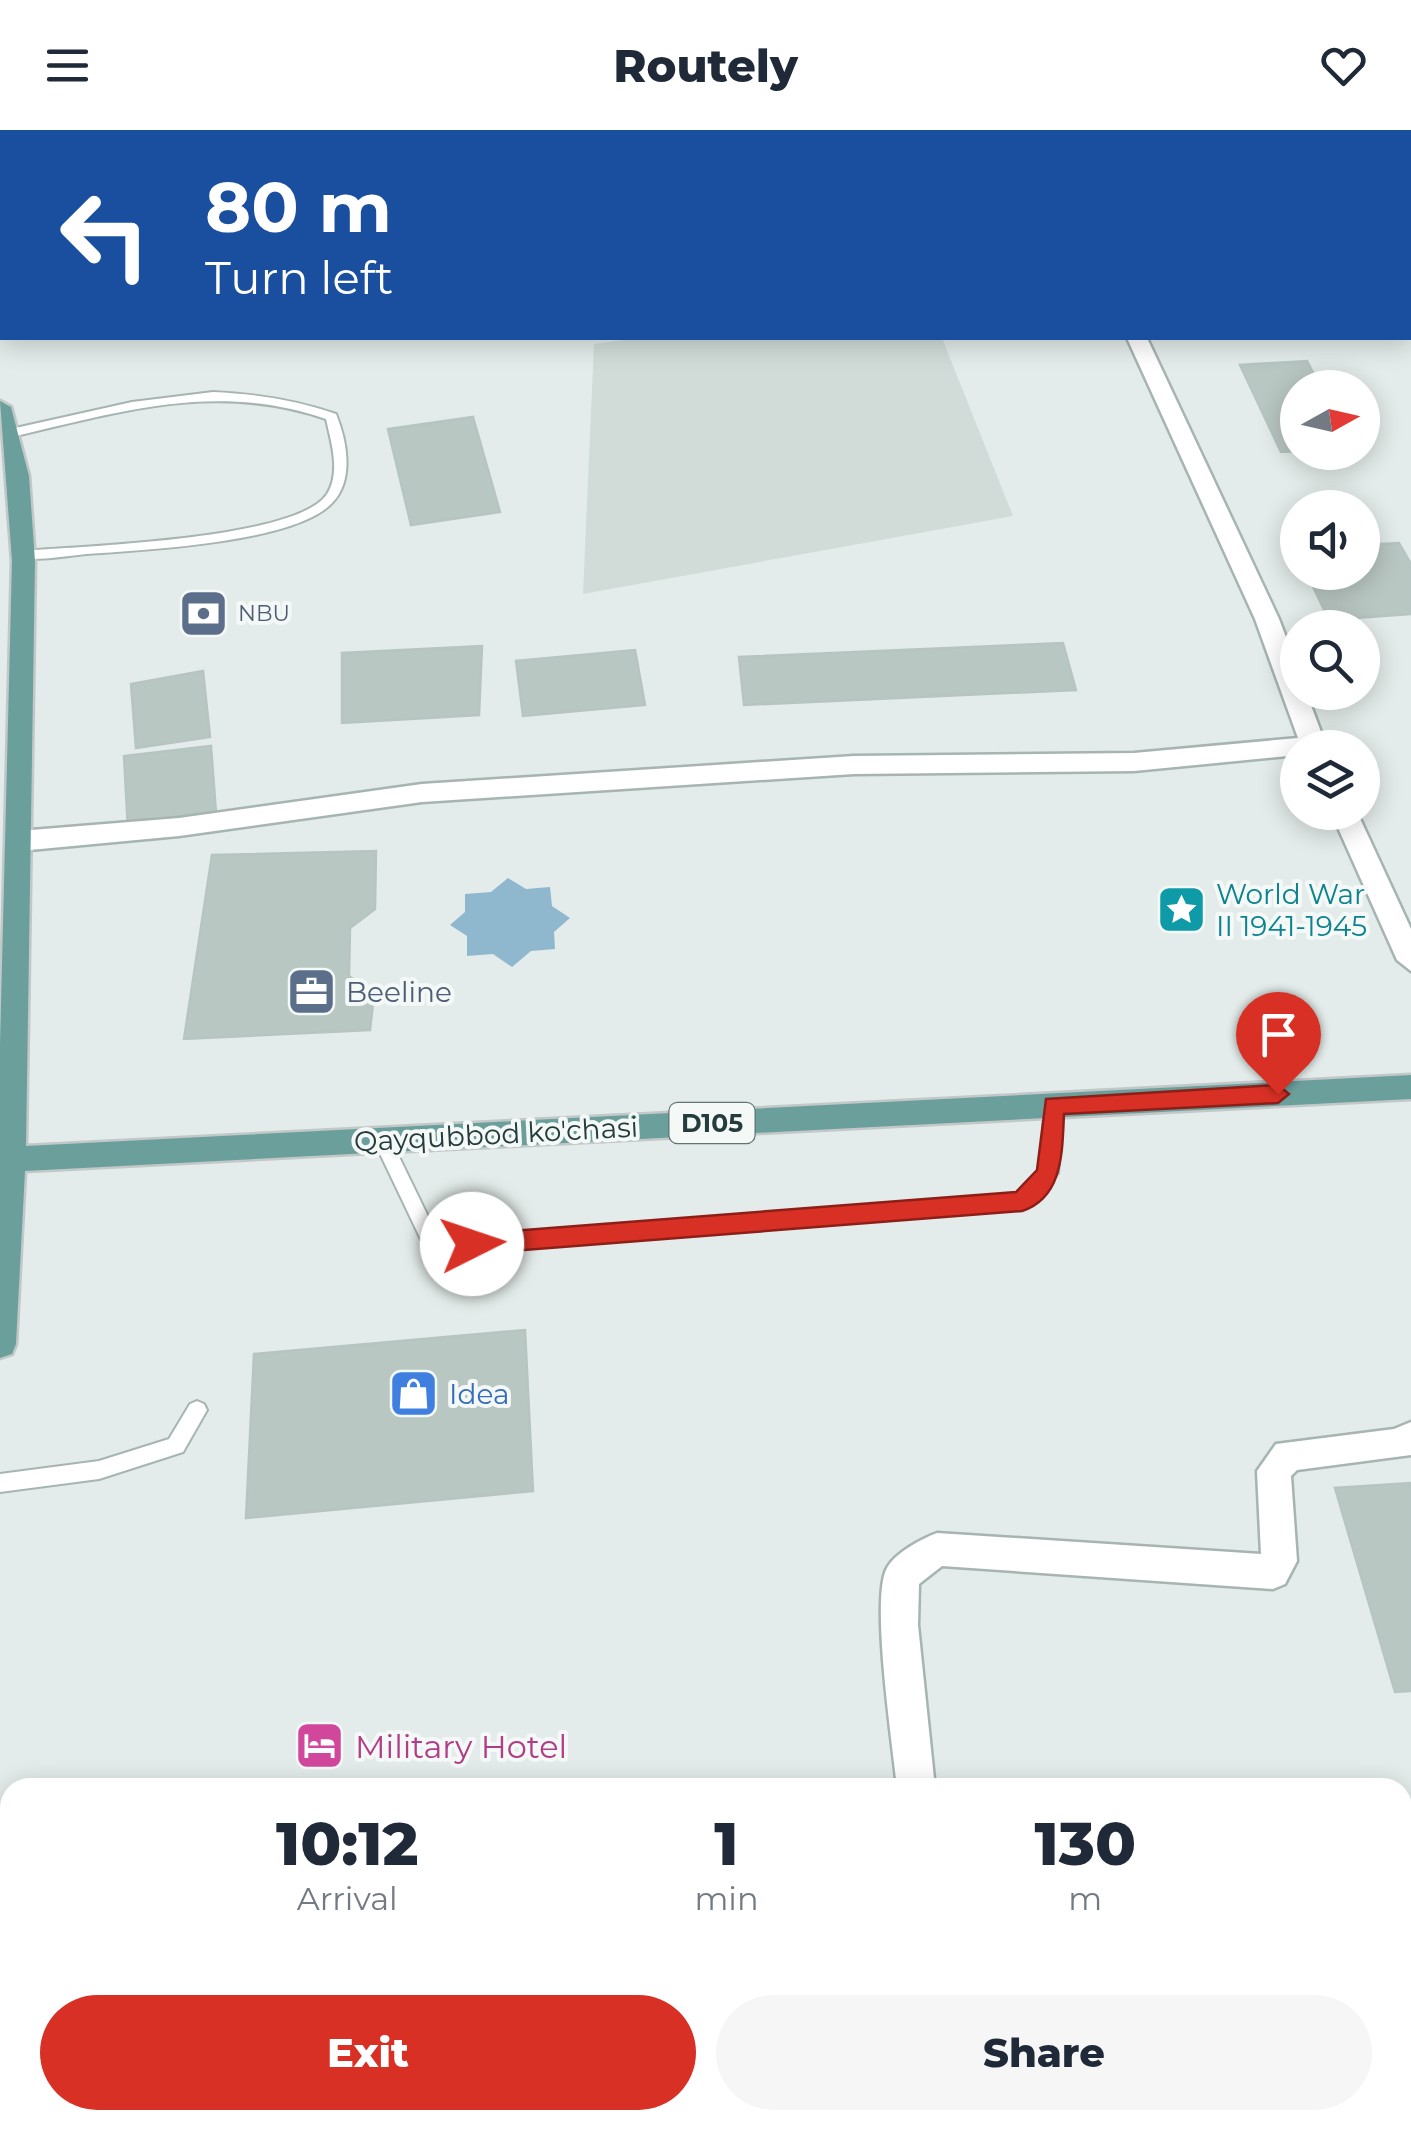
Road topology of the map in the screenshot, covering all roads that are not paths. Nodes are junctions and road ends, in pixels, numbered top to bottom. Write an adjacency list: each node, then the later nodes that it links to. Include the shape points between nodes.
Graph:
1 (1138, 340): 5 (street, via 1267,620)
2 (0, 408): 3 (main road)
3 (12, 433): 4 (main road); 4 (lane, via 151,401 237,396 298,402 332,417 342,468 326,503 287,525)
4 (23, 555): 8 (main road)
5 (1308, 730)
6 (1280, 749): 8 (street, via 1134,762 854,766 422,793 179,827)
7 (1352, 830): 9 (street)
8 (19, 840): 13 (main road)
9 (1411, 960)
10 (1411, 1087): 11 (main road, Qayqubbod ko'chasi / D105)
11 (1054, 1106): 12 (main road, Qayqubbod ko'chasi / D105); 12 (lane, via 1048,1174 1022,1202 472,1244 432,1243)
12 (382, 1140): 13 (main road, Qayqubbod ko'chasi / D105)
13 (7, 1159): 14 (main road)
14 (0, 1344)
15 (197, 1410): 17 (lane, via 176,1446 99,1470)
16 (1411, 1437): 18 (street, via 1399,1444 1288,1455 1274,1472 1279,1561 1272,1572 937,1549 901,1576)
17 (0, 1483)
18 (915, 1778)

